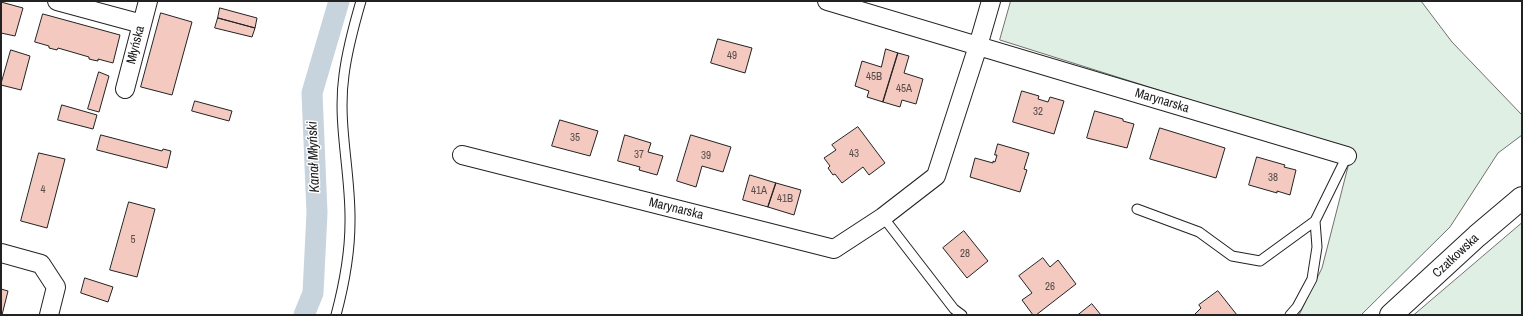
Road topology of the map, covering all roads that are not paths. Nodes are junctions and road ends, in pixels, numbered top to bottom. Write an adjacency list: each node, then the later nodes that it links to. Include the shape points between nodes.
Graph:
1 (57, 1): 6 (street)
2 (148, 1): 6 (street, Młyńska)
3 (361, 1): 17 (lane, via 344,76 342,107 350,222 347,261)
4 (828, 1): 7 (street, Marynarska)
5 (991, 1): 7 (street)
6 (142, 24): 8 (street, Młyńska)
7 (978, 46): 10 (street, Marynarska); 13 (street, Marynarska, via 936,176)
8 (125, 88)
9 (462, 155): 13 (street, Marynarska, via 834,249)
10 (1347, 156): 14 (lane)
11 (1522, 198): 20 (street, Czatkowska)
12 (1137, 209): 14 (lane, via 1199,232 1232,256 1260,261)
13 (883, 217): 18 (lane, via 954,309)
14 (1315, 220): 19 (lane, via 1317,247 1312,279)
15 (1, 254): 16 (street, via 41,264 56,287)
16 (50, 315)
17 (336, 315)
18 (962, 315)
19 (1290, 315)
20 (1392, 315)

